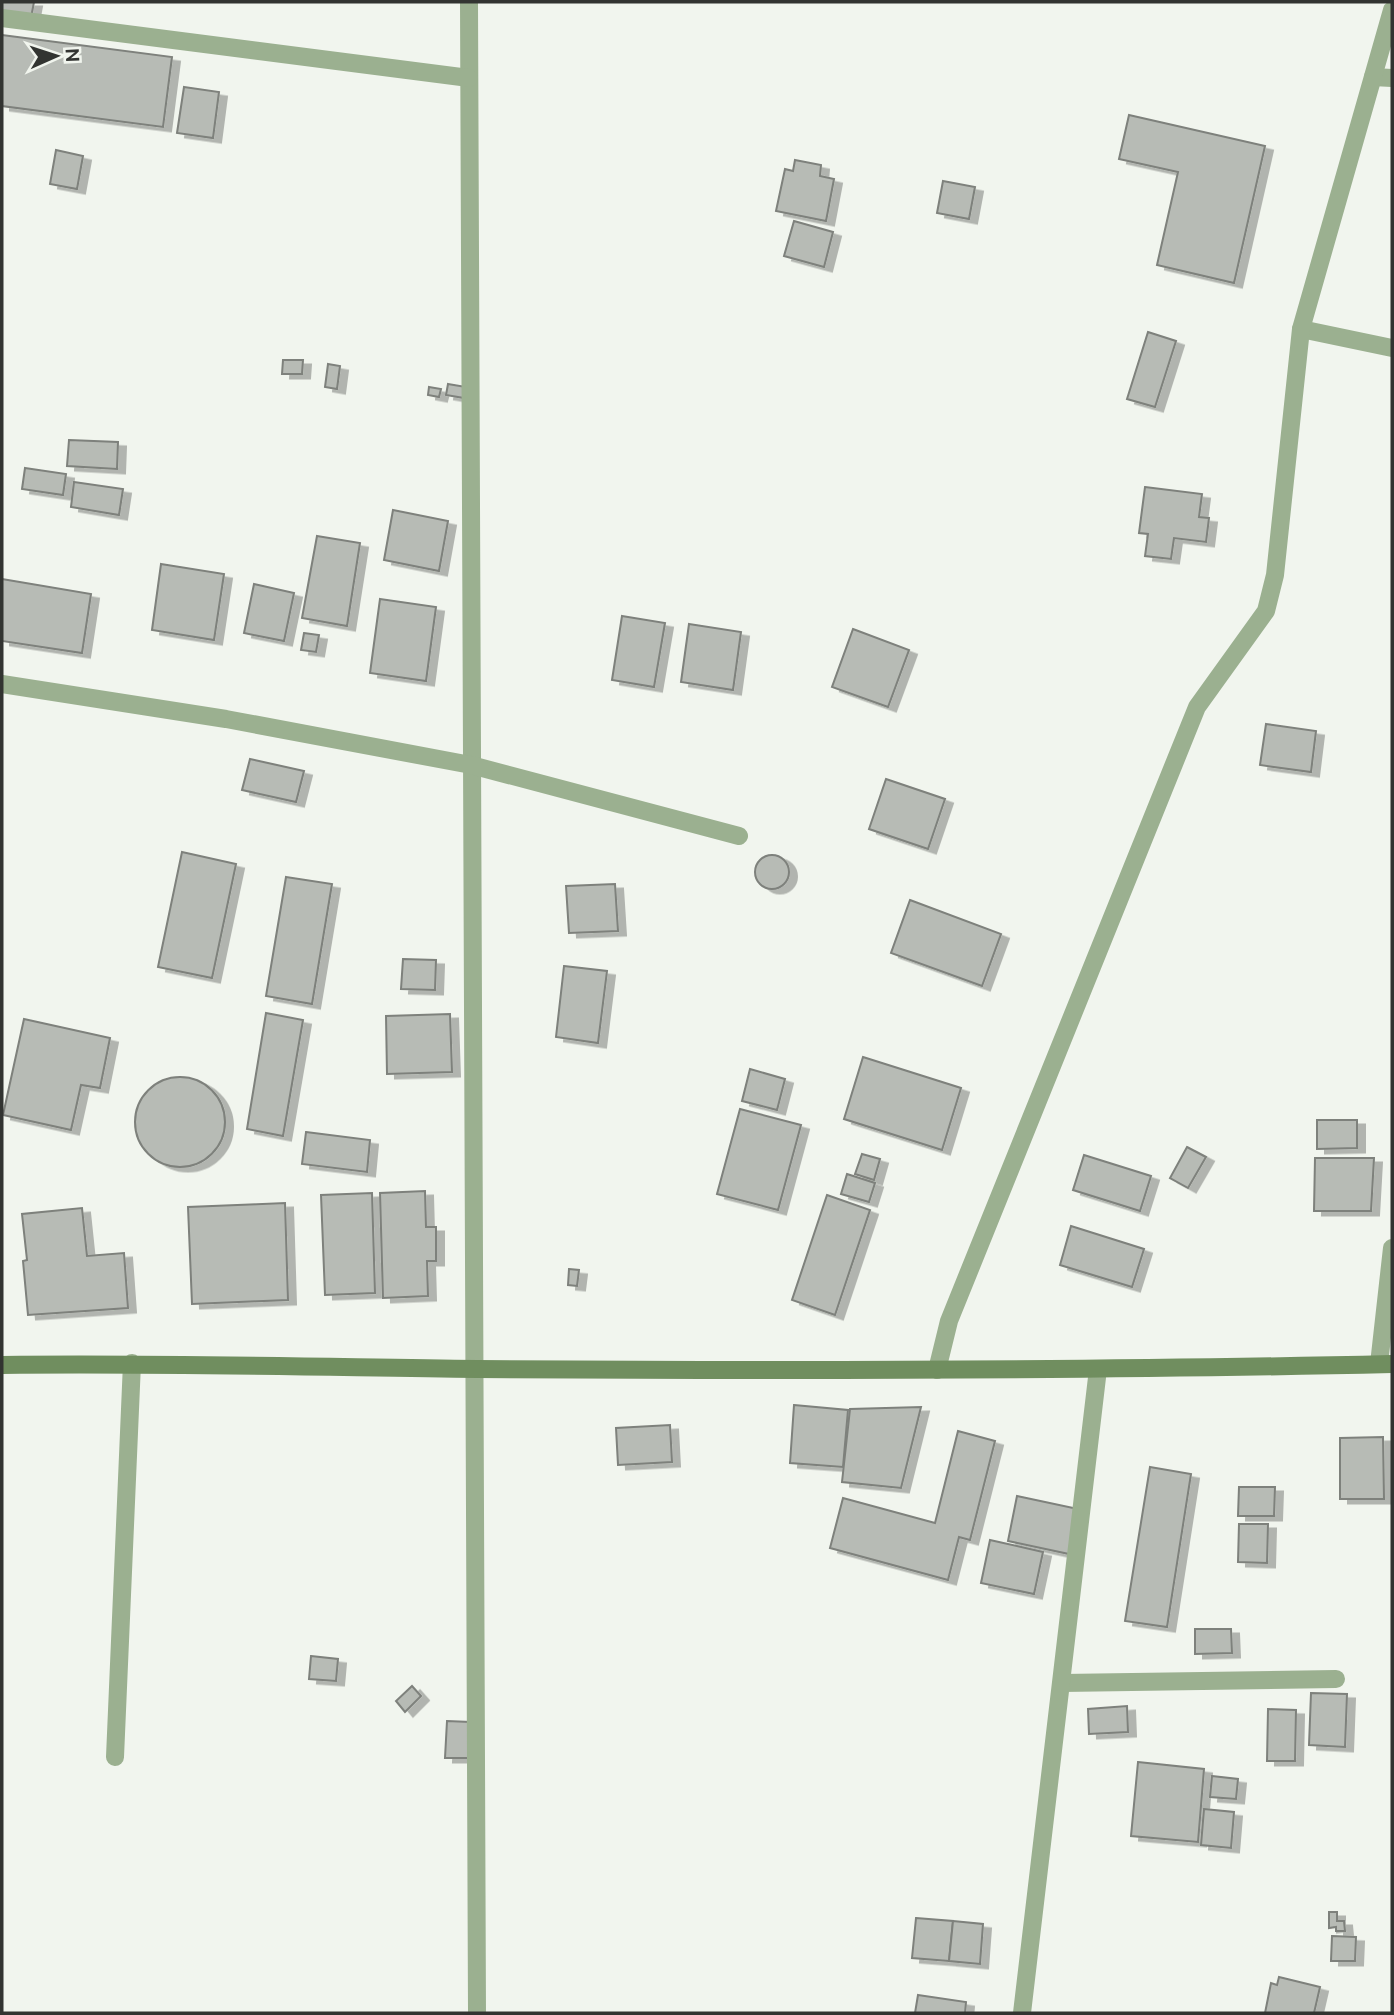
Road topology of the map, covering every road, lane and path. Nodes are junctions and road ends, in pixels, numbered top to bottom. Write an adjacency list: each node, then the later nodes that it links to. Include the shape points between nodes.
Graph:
1 (468, 2): 5 (street)
2 (1392, 10): 4 (street)
3 (2, 19): 5 (street)
4 (1373, 77): 6 (street); 7 (street)
5 (469, 78): 10 (street)
6 (1392, 78)
7 (1301, 328): 8 (street); 18 (street, via 1275,575 1266,611 1197,707 950,1321)
8 (1392, 348)
9 (2, 684): 10 (street, via 226,719)
10 (471, 765): 11 (street); 16 (street)
11 (738, 836)
12 (1392, 1248): 14 (street)
13 (132, 1363): 15 (street); 16 (street); 21 (street)
14 (1385, 1364): 17 (street)
15 (2, 1366)
16 (475, 1369): 18 (street); 22 (street)
17 (1098, 1369): 18 (street); 20 (street)
18 (937, 1370)
19 (1336, 1679): 20 (street)
20 (1062, 1683): 23 (street)
21 (115, 1757)
22 (477, 2013)
23 (1022, 2013)

